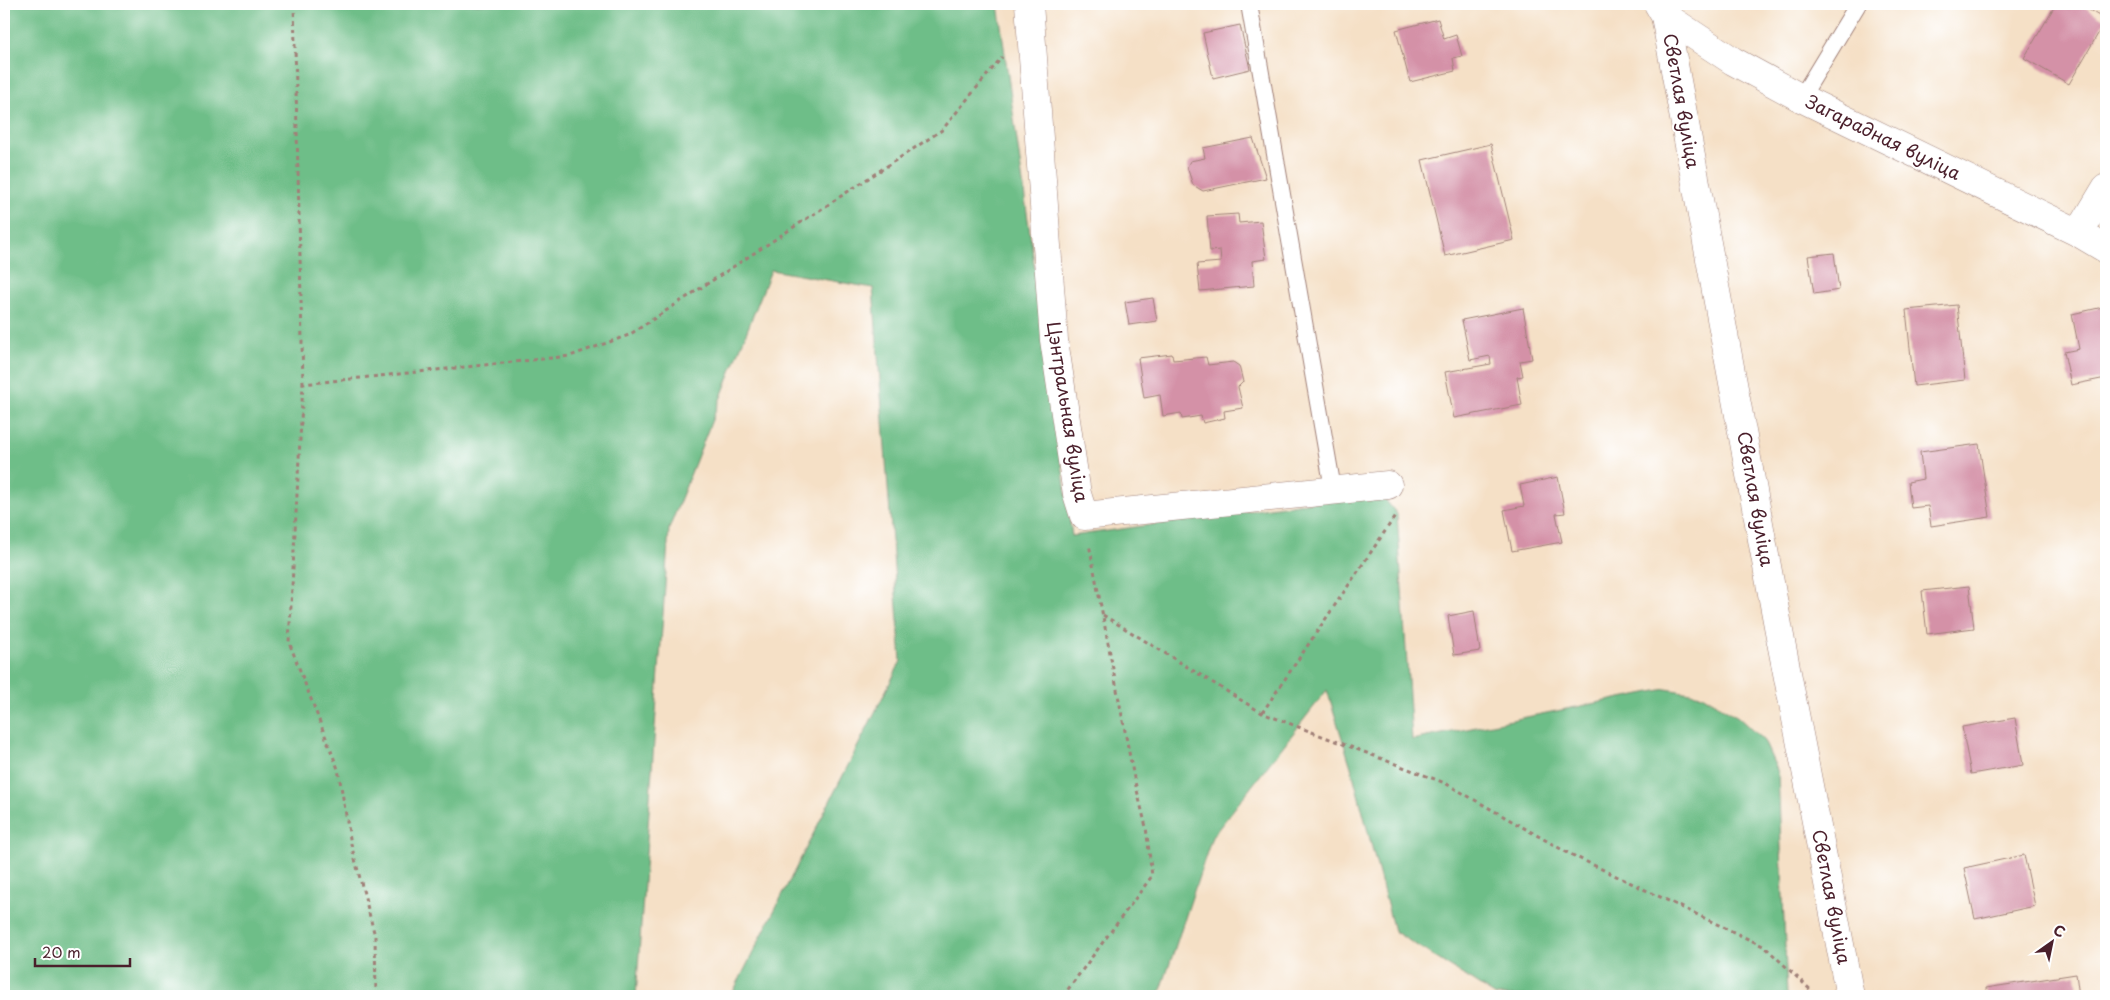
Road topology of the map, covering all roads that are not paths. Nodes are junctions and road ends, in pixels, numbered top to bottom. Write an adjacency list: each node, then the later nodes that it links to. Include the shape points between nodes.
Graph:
1 (1249, 4): 10 (lane)
2 (1858, 4): 5 (lane)
3 (1661, 10): 5 (street, Загарадная вуліца, via 1733,62); 11 (street, Светлая вуліца)
4 (1030, 13): 10 (street, Цэнтральная вуліца, via 1054,340 1077,494 1084,516)
5 (1801, 98): 7 (street, Загарадная вуліца)
6 (2106, 188): 7 (street)
7 (2079, 233): 8 (street, Загарадная вуліца)
8 (2106, 249)
9 (1388, 485): 10 (street, Цэнтральная вуліца)
10 (1333, 489)
11 (1850, 996)

